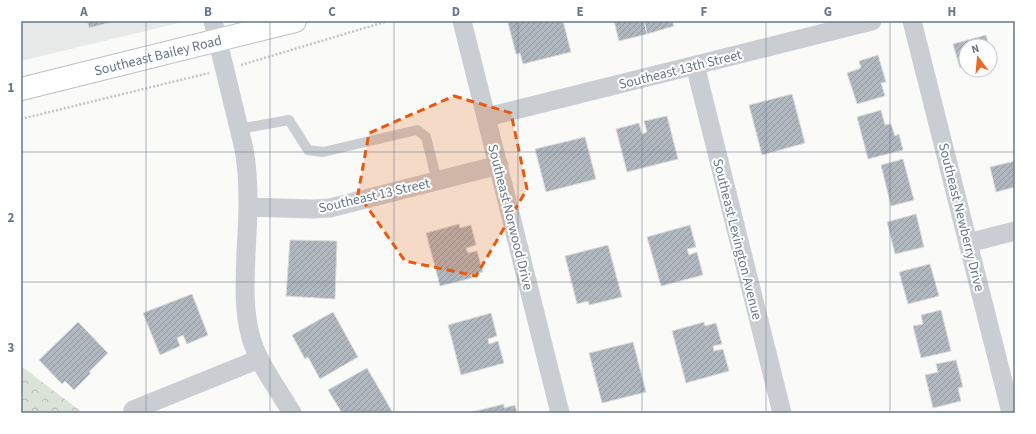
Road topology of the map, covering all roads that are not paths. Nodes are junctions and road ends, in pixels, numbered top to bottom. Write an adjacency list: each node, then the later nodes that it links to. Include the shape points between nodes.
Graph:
1 (294, 21): 5 (main road, Southeast Bailey Road)
2 (462, 21): 8 (street, Southeast Norwood Drive)
3 (872, 21): 6 (street, Southeast 13th Street)
4 (912, 21): 14 (street, Southeast Newberry Drive)
5 (215, 31): 7 (main road, Southeast Bailey Road); 9 (street)
6 (695, 65): 8 (street, Southeast 13th Street); 19 (street, Southeast Lexington Avenue)
7 (21, 89)
8 (487, 117): 10 (street, Southeast Norwood Drive)
9 (240, 129): 11 (lane, via 289,120 308,150 323,152 417,130 426,137); 12 (street, via 247,166)
10 (499, 166): 11 (street, Southeast 13 Street); 18 (street, Southeast Norwood Drive)
11 (437, 181): 12 (street, Southeast 13 Street, via 330,208)
12 (248, 207): 15 (street, via 244,296 252,339)
13 (1015, 231): 14 (street)
14 (968, 243): 20 (street, Southeast Newberry Drive)
15 (259, 359): 16 (street); 17 (street)
16 (133, 410)
17 (292, 413)
18 (560, 413)
19 (782, 413)
20 (1011, 413)

